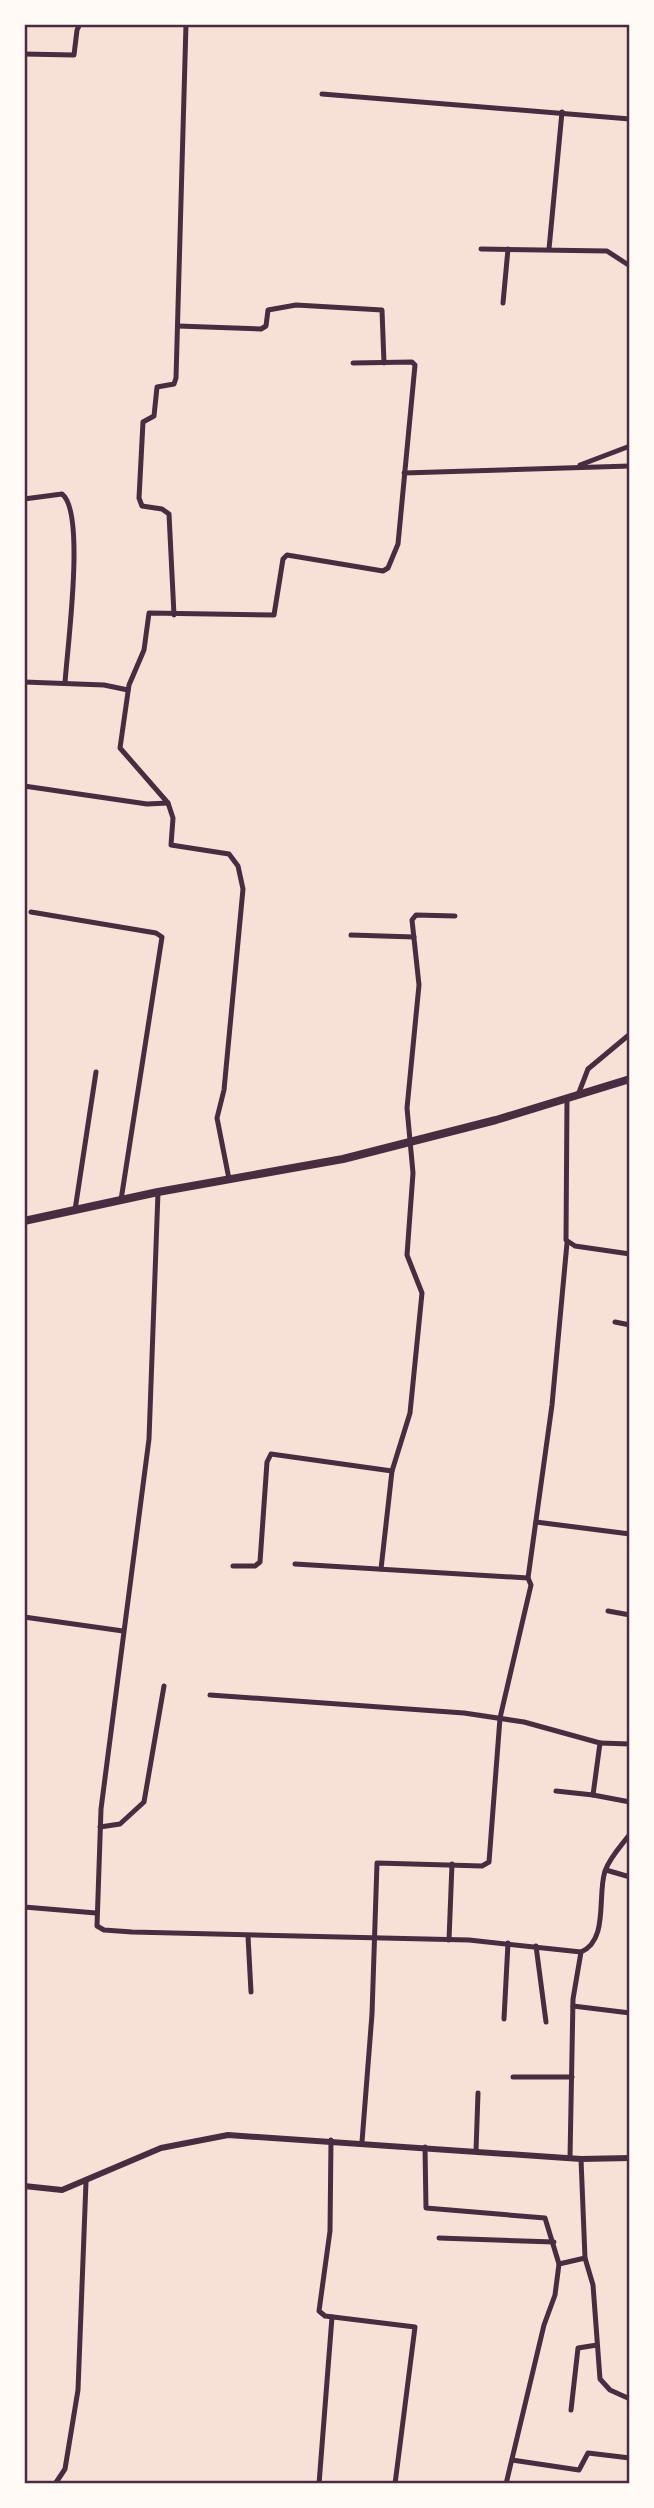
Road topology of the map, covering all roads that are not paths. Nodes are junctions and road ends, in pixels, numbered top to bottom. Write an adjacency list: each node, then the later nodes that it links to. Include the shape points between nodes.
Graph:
1 (80, 24): 3 (street, via 74,55)
2 (186, 24): 12 (street)
3 (24, 54)
4 (322, 94): 5 (street)
5 (562, 112): 6 (street); 9 (street)
6 (629, 119)
7 (481, 249): 8 (street)
8 (508, 249): 9 (street); 11 (street)
9 (549, 249): 10 (street, via 607,251)
10 (629, 266)
11 (503, 303)
12 (178, 326): 14 (street, via 261,329 266,326 268,310 296,305 377,309 385,316); 20 (street, via 176,381 157,387 154,416 143,422 139,498 142,506 169,514)
13 (353, 363): 14 (street)
14 (384, 363): 18 (street, via 415,365)
15 (629, 446): 16 (street)
16 (579, 466): 17 (street); 18 (street)
17 (629, 467)
18 (404, 473): 20 (street, via 397,551 386,570 287,555 274,615)
19 (24, 499): 22 (street, via 62,494 73,514)
20 (174, 615): 23 (street, via 147,615 144,650)
21 (24, 682): 22 (street)
22 (65, 683): 23 (street)
23 (128, 690): 25 (street, via 120,748)
24 (24, 786): 25 (street)
25 (168, 803): 36 (street, via 173,818 171,845 229,854 238,866 243,889 224,1090 217,1118)
26 (31, 912): 38 (street, via 162,937)
27 (455, 916): 29 (street, via 414,916)
28 (351, 935): 29 (street)
29 (414, 937): 35 (street, via 419,985 407,1108)
30 (629, 1034): 33 (street, via 588,1069)
31 (96, 1072): 39 (street)
32 (629, 1079): 33 (main road)
33 (578, 1095): 34 (main road)
34 (567, 1098): 35 (main road); 41 (street)
35 (409, 1142): 36 (main road); 45 (street, via 412,1173 407,1255 422,1293 410,1413)
36 (229, 1179): 37 (main road)
37 (158, 1192): 38 (main road); 55 (street, via 149,1439)
38 (121, 1200): 39 (main road)
39 (75, 1210): 40 (main road)
40 (24, 1221)
41 (567, 1243): 42 (street); 46 (street)
42 (629, 1254)
43 (615, 1322): 44 (street)
44 (629, 1325)
45 (392, 1471): 49 (street, via 271,1454 260,1562); 50 (street)
46 (536, 1522): 47 (street); 51 (street)
47 (629, 1534)
48 (295, 1564): 50 (street)
49 (233, 1566)
50 (381, 1570): 51 (street)
51 (528, 1578): 58 (street, via 531,1585)
52 (608, 1611): 53 (street)
53 (629, 1615)
54 (24, 1617): 55 (street)
55 (123, 1631): 64 (street)
56 (164, 1686): 64 (street, via 144,1802 120,1824)
57 (210, 1695): 58 (street)
58 (500, 1718): 59 (street); 66 (street, via 489,1862 482,1866)
59 (600, 1743): 60 (street); 62 (street)
60 (629, 1744)
61 (556, 1791): 62 (street)
62 (593, 1795): 63 (street)
63 (629, 1802)
64 (100, 1827): 70 (street)
65 (629, 1834): 67 (street)
66 (452, 1864): 72 (street, via 378,1862); 73 (street)
67 (606, 1870): 68 (street); 76 (street, via 597,1933 590,1948)
68 (629, 1877)
69 (24, 1907): 70 (street)
70 (96, 1913): 71 (street, via 97,1926 104,1930)
71 (248, 1936): 72 (street); 77 (street)
72 (373, 1938): 73 (street); 86 (street)
73 (449, 1940): 74 (street)
74 (508, 1943): 75 (street); 80 (street)
75 (536, 1946): 76 (street); 81 (street)
76 (581, 1952): 78 (street)
77 (251, 1992)
78 (573, 2006): 79 (street); 83 (street)
79 (629, 2013)
80 (504, 2019)
81 (546, 2022)
82 (513, 2077): 83 (street)
83 (572, 2077): 89 (street)
84 (478, 2093): 88 (street)
85 (331, 2140): 86 (street); 92 (street, via 254,2135 201,2138 160,2148); 98 (street, via 330,2231 319,2311)
86 (362, 2142): 87 (street)
87 (425, 2147): 88 (street); 95 (street, via 426,2208 540,2216 549,2222)
88 (475, 2151): 89 (street)
89 (570, 2158): 91 (street)
90 (629, 2158): 91 (street)
91 (581, 2159): 96 (street)
92 (86, 2182): 93 (street, via 62,2190); 104 (street, via 78,2390 65,2469)
93 (24, 2186)
94 (439, 2238): 95 (street)
95 (554, 2242): 97 (street)
96 (585, 2258): 97 (street); 99 (street, via 593,2285)
97 (559, 2264): 103 (street)
98 (332, 2317): 105 (street); 106 (street, via 415,2327)
99 (597, 2345): 100 (street, via 600,2379); 101 (street, via 578,2348)
100 (629, 2399)
101 (571, 2410)
102 (629, 2458): 103 (street, via 588,2453 579,2470)
103 (512, 2460): 107 (street)
104 (55, 2483)
105 (319, 2483)
106 (395, 2483)
107 (506, 2483)

